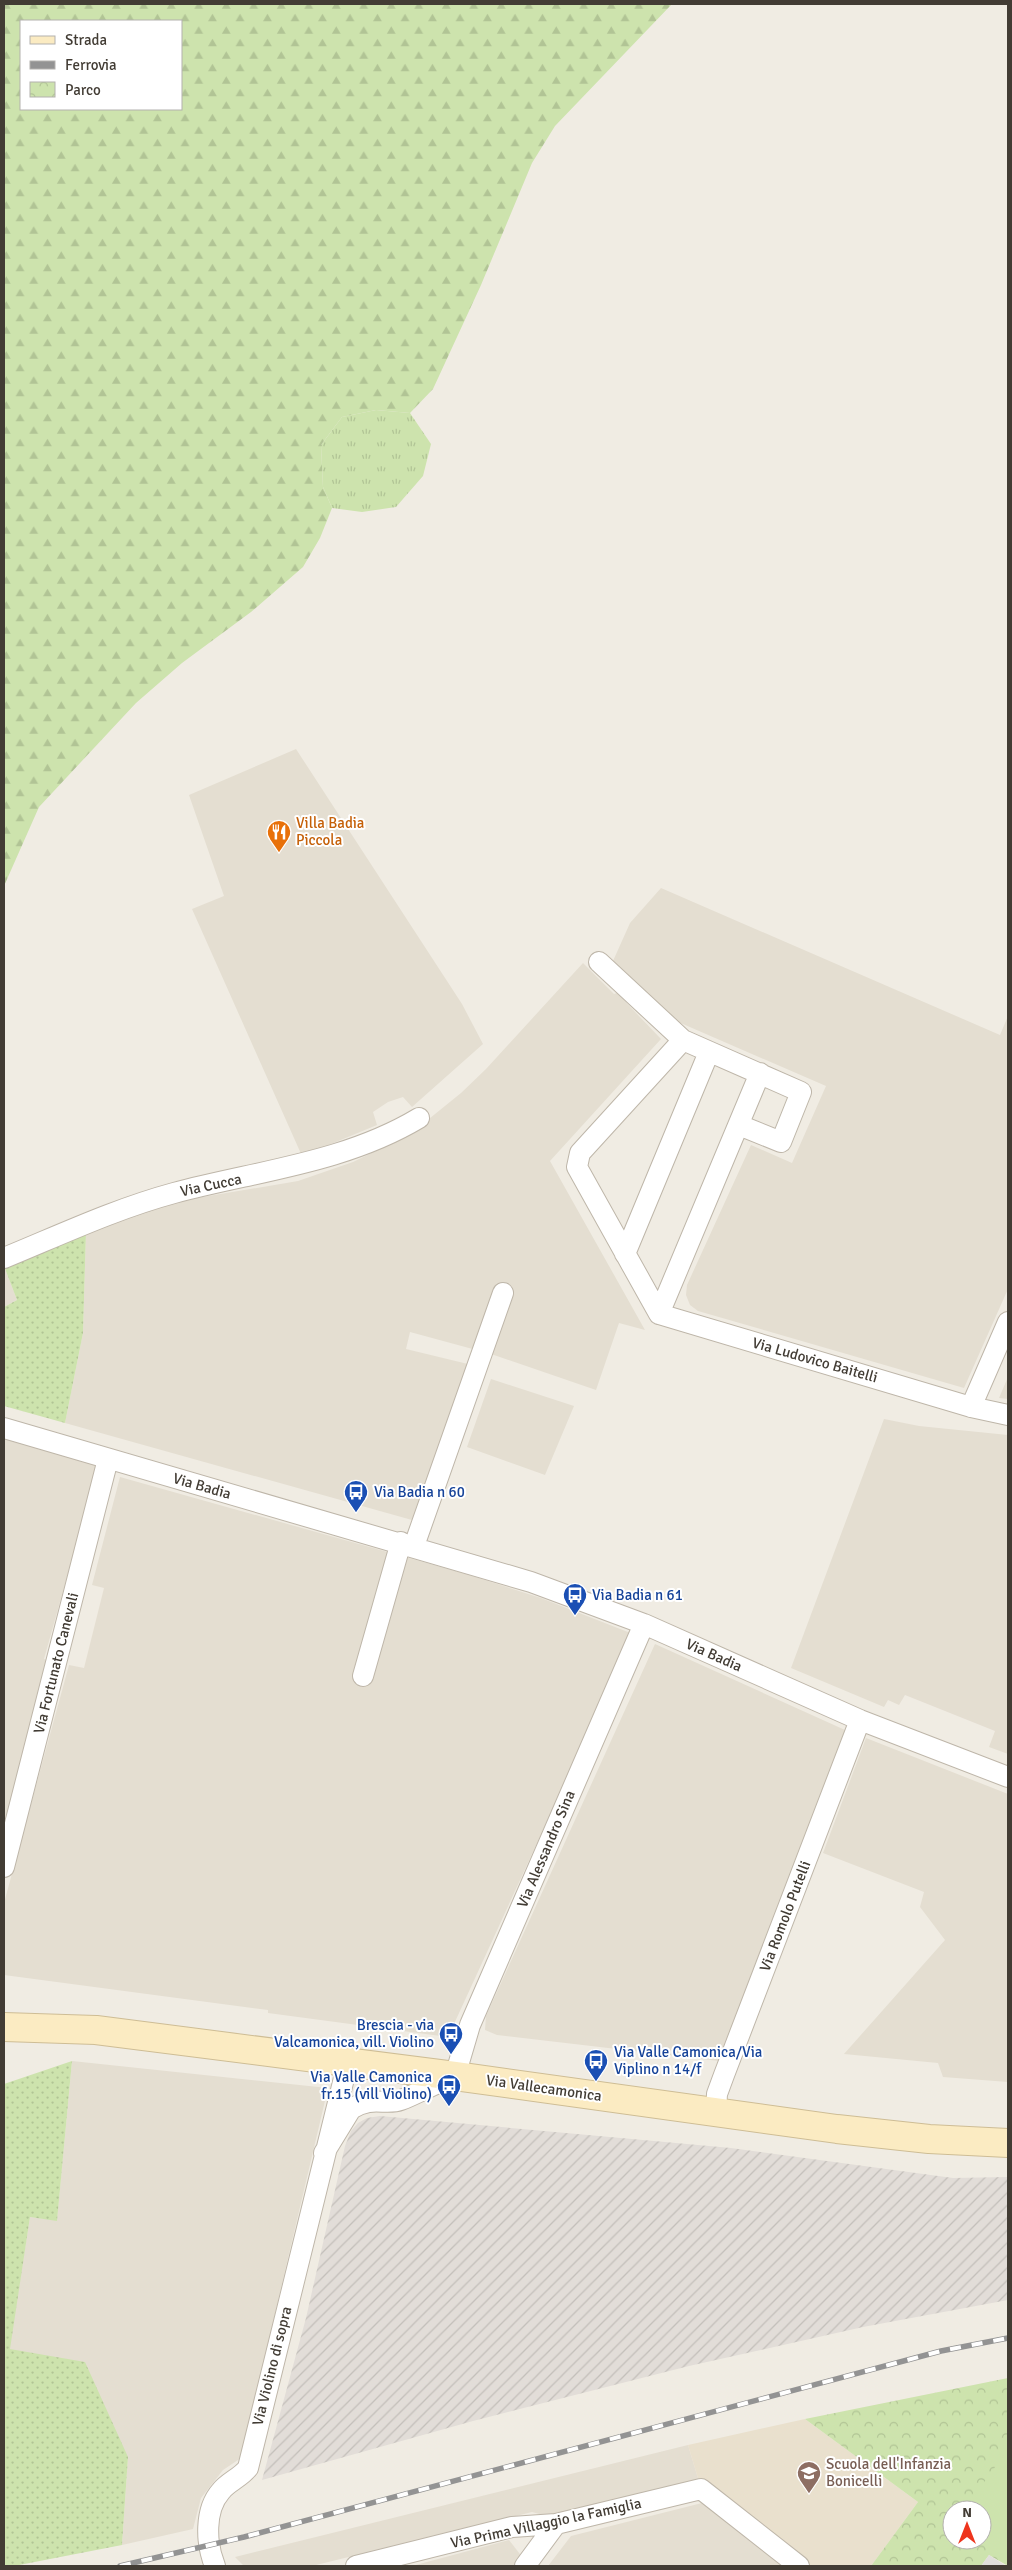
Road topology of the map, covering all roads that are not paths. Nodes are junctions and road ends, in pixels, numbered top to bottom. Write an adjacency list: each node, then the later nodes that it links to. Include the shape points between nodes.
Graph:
1 (599, 962): 2 (street)
2 (683, 1040): 3 (street); 7 (street, via 580,1153 577,1167)
3 (710, 1052): 4 (street); 7 (street)
4 (760, 1073): 6 (street); 6 (street, via 801,1092 781,1142)
5 (419, 1118): 8 (street, Via Cucca, via 344,1151 282,1170 174,1193 119,1211)
6 (739, 1125): 10 (street)
7 (625, 1254): 10 (street)
8 (4, 1258)
9 (502, 1292): 16 (street)
10 (659, 1314): 12 (street, Via Ludovico Baitelli)
11 (1008, 1322): 12 (street)
12 (972, 1407): 13 (street, Via Ludovico Baitelli)
13 (1008, 1415)
14 (4, 1428): 15 (street, Via Badia)
15 (108, 1459): 16 (street, Via Badia); 21 (street, Via Fortunato Canevali)
16 (407, 1544): 17 (street, Via Badia, via 531,1582); 18 (street)
17 (644, 1624): 19 (street, Via Badia); 26 (street, Via Alessandro Sina, via 470,2025)
18 (363, 1676)
19 (860, 1720): 20 (street, Via Badia); 27 (street, Via Romolo Putelli, via 717,2094)
20 (1008, 1778)
21 (4, 1867)
22 (4, 2012): 24 (main road, Via Vallecamonica)
23 (4, 2027): 24 (main road, Via Vallecamonica)
24 (80, 2028): 25 (main road, Via Vallecamonica)
25 (348, 2062): 26 (main road, Via Vallecamonica); 29 (street, Via Violino di sopra)
26 (455, 2076): 27 (main road, Via Vallecamonica); 29 (street, Via Violino di sopra, via 430,2084 399,2101 358,2104 351,2109)
27 (716, 2112): 28 (main road, Via Vallecamonica, via 929,2139)
28 (1008, 2143)
29 (324, 2153): 31 (street, Via Violino di sopra, via 248,2468 221,2490 213,2501 209,2516 208,2534)
30 (556, 2524): 32 (street, Via Prima Villaggio la Famiglia, via 512,2527); 33 (street); 34 (street, Via Prima Villaggio la Famiglia, via 701,2489)
31 (215, 2566)
32 (356, 2566)
33 (525, 2566)
34 (800, 2566)

